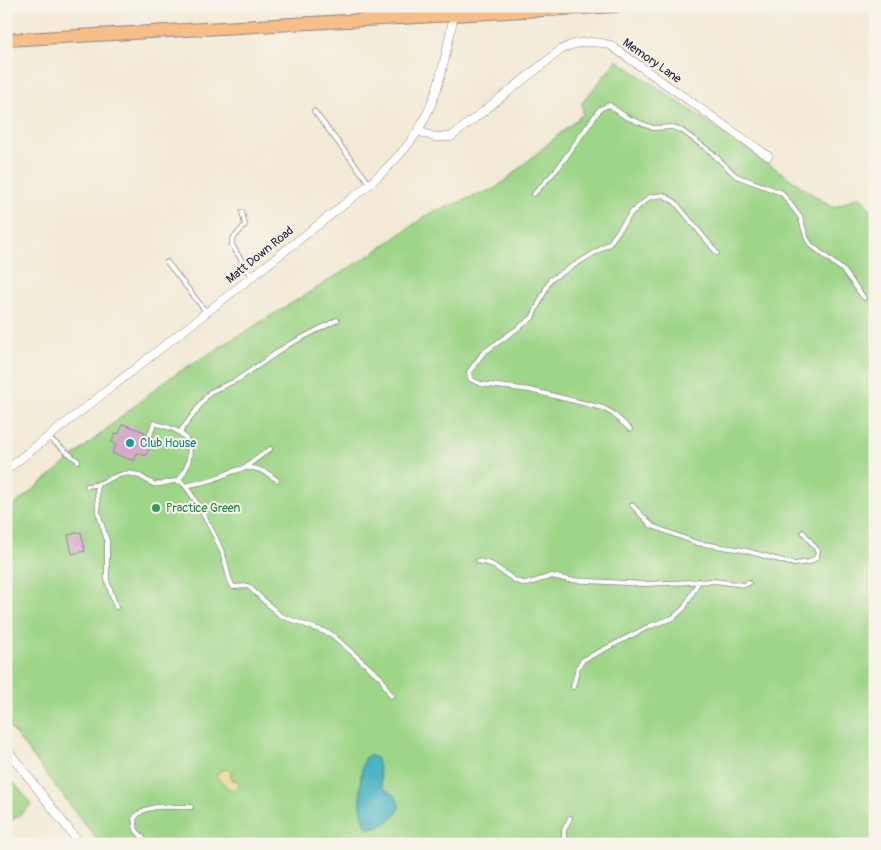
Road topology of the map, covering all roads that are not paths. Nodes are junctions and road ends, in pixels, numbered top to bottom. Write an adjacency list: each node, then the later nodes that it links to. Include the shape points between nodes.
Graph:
1 (615, 6): 2 (highway)
2 (454, 11): 3 (highway); 5 (street, Matt Down Road, via 440,82)
3 (6, 40)
4 (314, 111): 7 (lane)
5 (418, 131): 6 (street, Memory Lane, via 434,137 451,136 562,49 580,42 597,41 610,45); 7 (street, Matt Down Road)
6 (768, 156)
7 (370, 184): 12 (street, Matt Down Road)
8 (534, 194): 13 (lane, via 558,168 600,109 609,105 626,117 653,128 681,130 736,176 782,193 800,217 811,245 844,270)
9 (242, 212): 12 (lane, via 245,224 232,240 232,245)
10 (717, 253): 16 (lane, via 675,202 663,195 650,198 632,212 609,244 550,280 532,318 482,353 469,372 470,379 481,384 530,390 602,408)
11 (167, 262): 14 (lane)
12 (252, 276): 14 (street, Matt Down Road)
13 (864, 298)
14 (208, 313): 19 (street, Matt Down Road)
15 (337, 320): 17 (lane, via 288,345 237,380 210,392)
16 (630, 429)
17 (180, 432): 18 (lane, via 154,424); 25 (lane, via 188,444 190,458)
18 (150, 435)
19 (48, 437): 21 (lane); 23 (street, Matt Down Road)
20 (270, 449): 22 (lane)
21 (78, 461)
22 (245, 467): 24 (lane, via 264,471); 28 (lane)
23 (6, 470)
24 (277, 480)
25 (178, 481): 27 (lane, via 155,484 135,474 109,477); 28 (lane)
26 (87, 486): 27 (lane)
27 (97, 486): 34 (lane, via 98,512 107,541 107,580)
28 (186, 486): 36 (lane, via 223,555 233,587 248,586 281,616 331,634 381,678)
29 (632, 505): 30 (lane, via 648,523 665,532 697,543 743,550 788,563 806,563 817,557 818,551)
30 (803, 532)
31 (478, 561): 32 (lane, via 491,564 526,584 552,576 569,580 645,584)
32 (699, 581): 33 (lane); 35 (lane, via 684,608 673,618 583,660)
33 (749, 583)
34 (116, 607)
35 (573, 687)
36 (391, 696)
37 (6, 748): 40 (street)
38 (191, 807): 41 (lane, via 152,808 139,812 134,826)
39 (570, 818): 42 (lane, via 564,830)
40 (80, 844)
41 (148, 844)
42 (564, 844)

